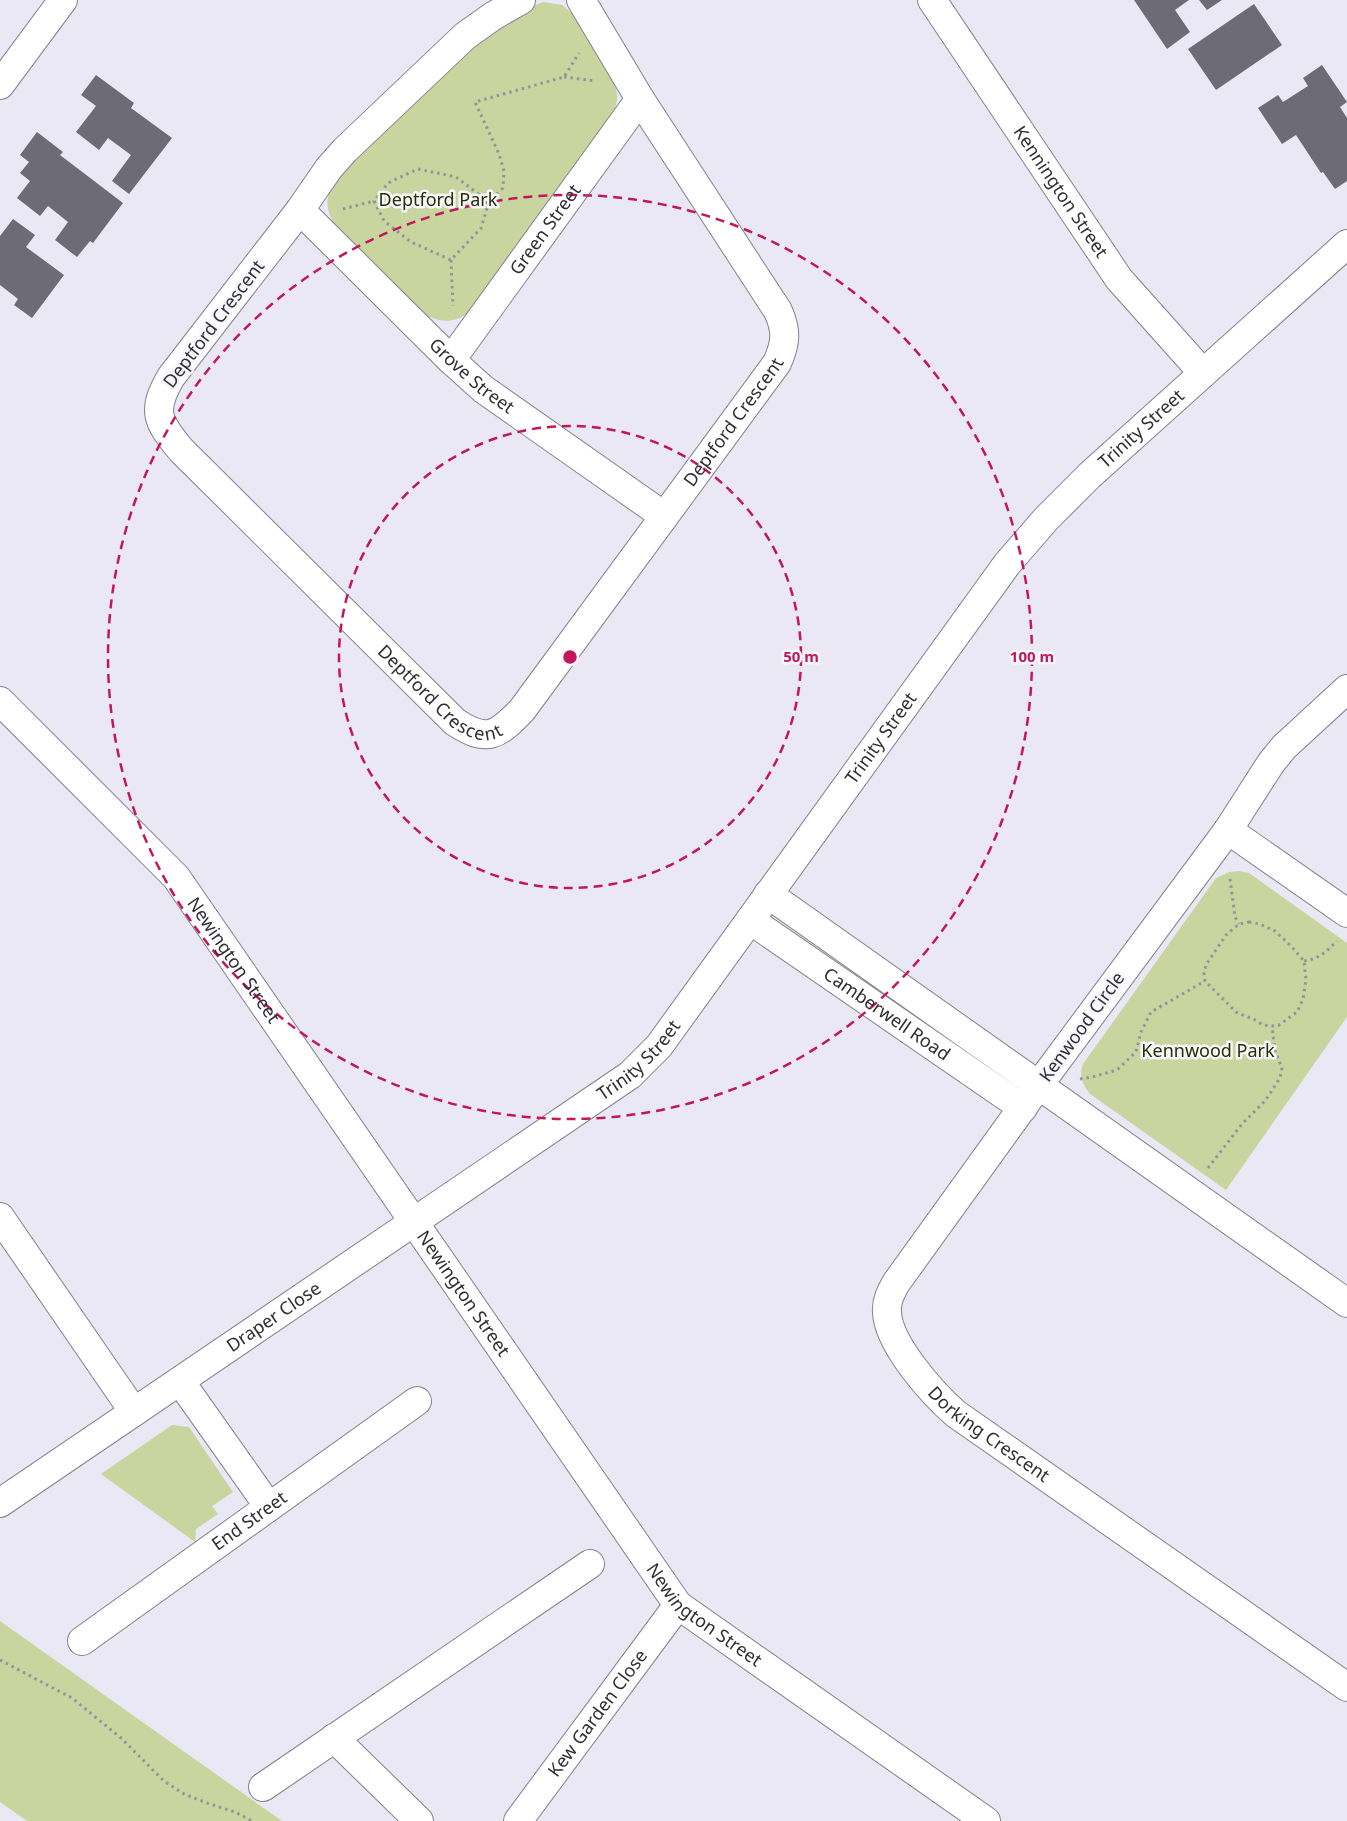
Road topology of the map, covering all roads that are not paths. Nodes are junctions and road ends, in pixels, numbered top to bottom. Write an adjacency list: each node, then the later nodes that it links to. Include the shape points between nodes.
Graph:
1 (63, 0): 5 (street)
2 (521, 0): 7 (street, Deptford Crescent, via 466,36 366,130 329,168)
3 (581, 0): 6 (street, Deptford Crescent)
4 (932, 0): 10 (street, Kennington Street, via 1119,279)
5 (0, 85)
6 (640, 99): 9 (street, Green Street); 11 (street, Deptford Crescent, via 784,325 783,350 777,363)
7 (300, 210): 9 (street, Grove Street); 11 (street, Deptford Crescent, via 171,377 158,404 160,419 181,450 455,722 486,735 507,726)
8 (1347, 244): 10 (street, Trinity Street)
9 (451, 360): 11 (street, Grove Street, via 482,389)
10 (1203, 373): 15 (street, Trinity Street, via 1068,496 1007,564)
11 (664, 516)
12 (1347, 688): 14 (street, Kenwood Circle, via 1284,747)
13 (0, 700): 21 (street, Newington Street, via 176,877)
14 (1228, 830): 17 (street); 18 (street, Kenwood Circle)
15 (768, 894): 16 (street, Trinity Street); 18 (street, Camberwell Road)
16 (750, 920): 19 (street, Camberwell Road); 21 (street, Trinity Street, via 659,1046 630,1075)
17 (1344, 923)
18 (1038, 1086): 19 (street, Dorking Crescent); 22 (street, Kenwood Circle)
19 (1023, 1108): 31 (street, Dorking Crescent, via 896,1282 886,1313 904,1354 936,1397 956,1414)
20 (0, 1217): 25 (street)
21 (414, 1222): 23 (street, Draper Close); 29 (street, Newington Street)
22 (1347, 1303)
23 (180, 1381): 25 (street, Draper Close); 27 (street)
24 (417, 1401): 27 (street, End Street)
25 (134, 1412): 26 (street, Draper Close)
26 (0, 1503)
27 (269, 1507): 30 (street, End Street)
28 (590, 1564): 32 (street)
29 (678, 1605): 35 (street, Kew Garden Close); 36 (street, Newington Street)
30 (82, 1641)
31 (1347, 1687)
32 (334, 1738): 33 (street); 34 (street)
33 (263, 1787)
34 (419, 1821)
35 (518, 1821)
36 (986, 1821)

